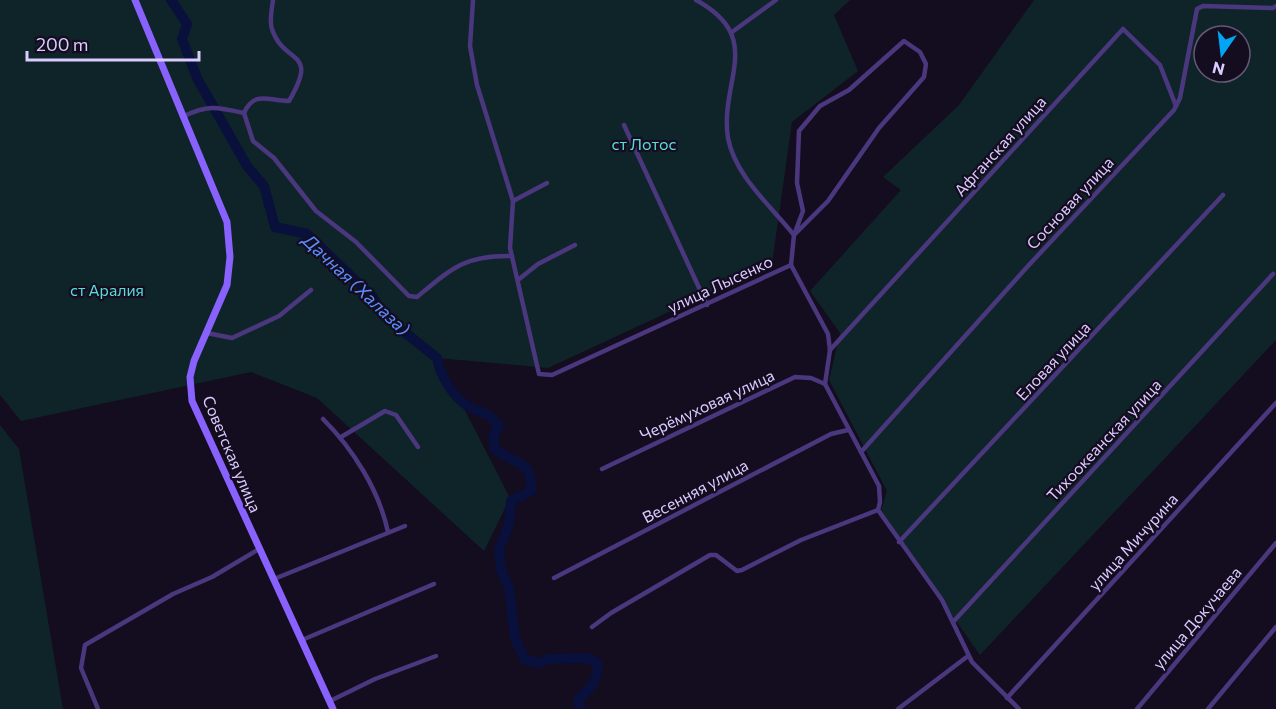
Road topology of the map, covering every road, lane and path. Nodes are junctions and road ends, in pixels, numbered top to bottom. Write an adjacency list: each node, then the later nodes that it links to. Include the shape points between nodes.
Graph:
1 (135, 0): 10 (street, Советская улица)
2 (273, 0): 9 (street, via 271,28 301,63 302,78 289,101 257,98 249,102)
3 (473, 0): 14 (street, улица Лысенко, via 470,46 477,84)
4 (696, 0): 7 (street, via 716,13)
5 (776, 0): 7 (street)
6 (1276, 6): 8 (street, via 1197,9)
7 (732, 32): 15 (street, via 735,65 729,139 749,185)
8 (1176, 106): 24 (street, Афганская улица, via 1160,66 1123,29); 31 (street, Сосновая улица)
9 (244, 113): 10 (street, via 215,106); 17 (street, via 253,141 274,158 316,211 356,242 409,297 417,297 473,258)
10 (182, 117): 23 (street, Советская улица, via 228,222 227,285)
11 (624, 125): 22 (street)
12 (547, 183): 14 (street)
13 (1223, 195): 36 (street, Еловая улица)
14 (513, 201): 17 (street, улица Лысенко)
15 (794, 235): 15 (street, via 828,201 879,129 924,77 926,64 920,52 904,41 849,90 820,106 799,131 797,183 803,211); 18 (street)
16 (575, 245): 20 (street, via 538,264)
17 (512, 256): 20 (street, улица Лысенко)
18 (791, 265): 22 (street, улица Лысенко); 24 (street, улица Лысенко, via 828,334)
19 (1273, 274): 42 (street, Тихоокеанская улица)
20 (518, 280): 22 (street, улица Лысенко, via 537,370 542,375 552,375)
21 (311, 290): 23 (street, via 279,316 232,338)
22 (707, 304)
23 (207, 333): 38 (street, Советская улица, via 192,369 192,401)
24 (830, 350): 25 (street, улица Лысенко)
25 (825, 384): 28 (street); 32 (street, Черёмуховая улица, via 795,377)
26 (1276, 403): 48 (street, улица Мичурина)
27 (322, 419): 29 (street)
28 (848, 430): 31 (street); 39 (street, Весенняя улица, via 831,434)
29 (341, 437): 30 (street, via 386,411 396,415); 35 (street, via 381,506)
30 (418, 447)
31 (861, 452): 33 (street, via 879,486)
32 (602, 469)
33 (878, 510): 36 (street); 43 (street, via 801,540 742,570 737,571 711,555)
34 (405, 526): 35 (street)
35 (388, 532): 40 (street)
36 (899, 542): 42 (street, via 942,600)
37 (1276, 543): 54 (street, улица Докучаева)
38 (259, 549): 40 (street, Советская улица); 50 (street, via 85,645 81,668)
39 (554, 578)
40 (274, 579): 45 (street, Советская улица)
41 (434, 584): 45 (street)
42 (953, 622): 47 (street)
43 (592, 627)
44 (1276, 627): 55 (street)
45 (302, 640): 49 (street, Советская улица)
46 (436, 656): 49 (street)
47 (968, 656): 48 (street); 52 (street)
48 (1007, 698): 53 (street)
49 (330, 701): 51 (street, Советская улица)
50 (98, 709)
51 (333, 709)
52 (898, 709)
53 (1018, 709)
54 (1137, 709)
55 (1208, 709)

